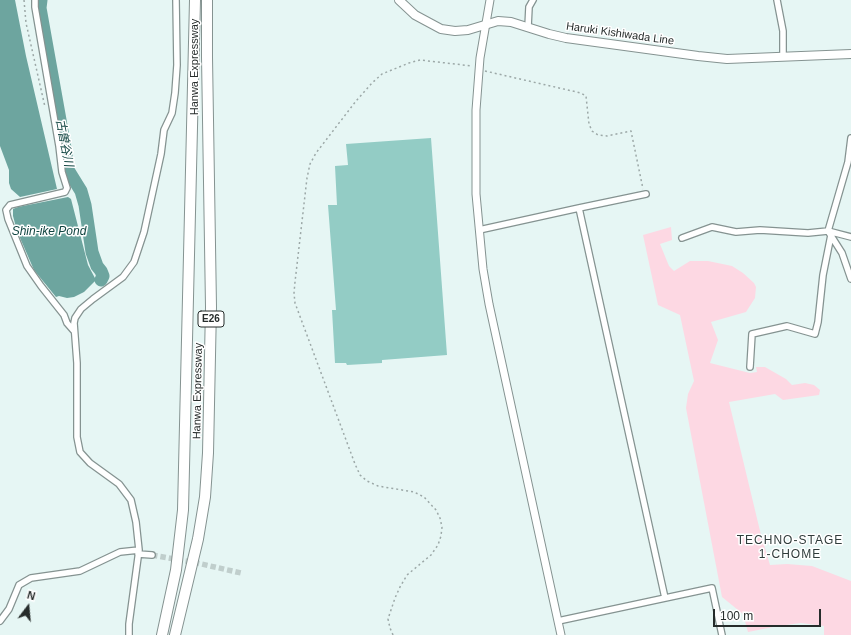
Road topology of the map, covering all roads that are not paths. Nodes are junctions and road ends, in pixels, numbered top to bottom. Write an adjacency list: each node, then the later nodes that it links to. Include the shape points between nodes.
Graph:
1 (35, 0): 21 (street, via 62,172 67,188 65,192 10,205 6,210 27,266)
2 (176, 0): 21 (street, via 175,93 172,113 164,130 144,232 134,262 124,277 81,309 75,318)
3 (195, 0): 29 (highway, Hanwa Expressway / E26, via 183,510 176,570)
4 (207, 0): 30 (highway, Hanwa Expressway / E26, via 211,307 208,453 198,539)
5 (400, 0): 9 (main road, Haruki Kishiwada Line, via 415,15 441,29 455,31)
6 (490, 0): 9 (street)
7 (533, 0): 10 (street, via 529,7)
8 (777, 0): 12 (street, via 783,31)
9 (485, 26): 10 (main road, Haruki Kishiwada Line, via 498,21); 16 (street, via 476,110)
10 (528, 27): 12 (main road, Haruki Kishiwada Line, via 566,38 698,56 727,59)
11 (851, 54): 12 (main road, Haruki Kishiwada Line)
12 (783, 57)
13 (851, 138): 17 (street, via 848,162)
14 (646, 194): 15 (street)
15 (578, 208): 16 (street); 25 (street)
16 (479, 230): 26 (street, via 489,304)
17 (829, 233): 18 (street); 19 (street, via 760,230 736,232 712,227); 20 (street, via 842,253); 22 (street, via 815,334 787,326 752,334)
18 (851, 237)
19 (682, 238)
20 (851, 279)
21 (74, 332): 23 (street, via 77,363 77,437 80,452 90,463 119,484 131,500 136,522)
22 (750, 367)
23 (138, 552): 24 (street); 27 (street, via 120,552 80,571 31,578 19,585 9,609); 28 (street)
24 (152, 555)
25 (665, 598): 26 (street); 32 (street, via 712,588)
26 (558, 620): 31 (street)
27 (0, 621)
28 (129, 635)
29 (162, 635)
30 (175, 635)
31 (561, 635)
32 (722, 635)

